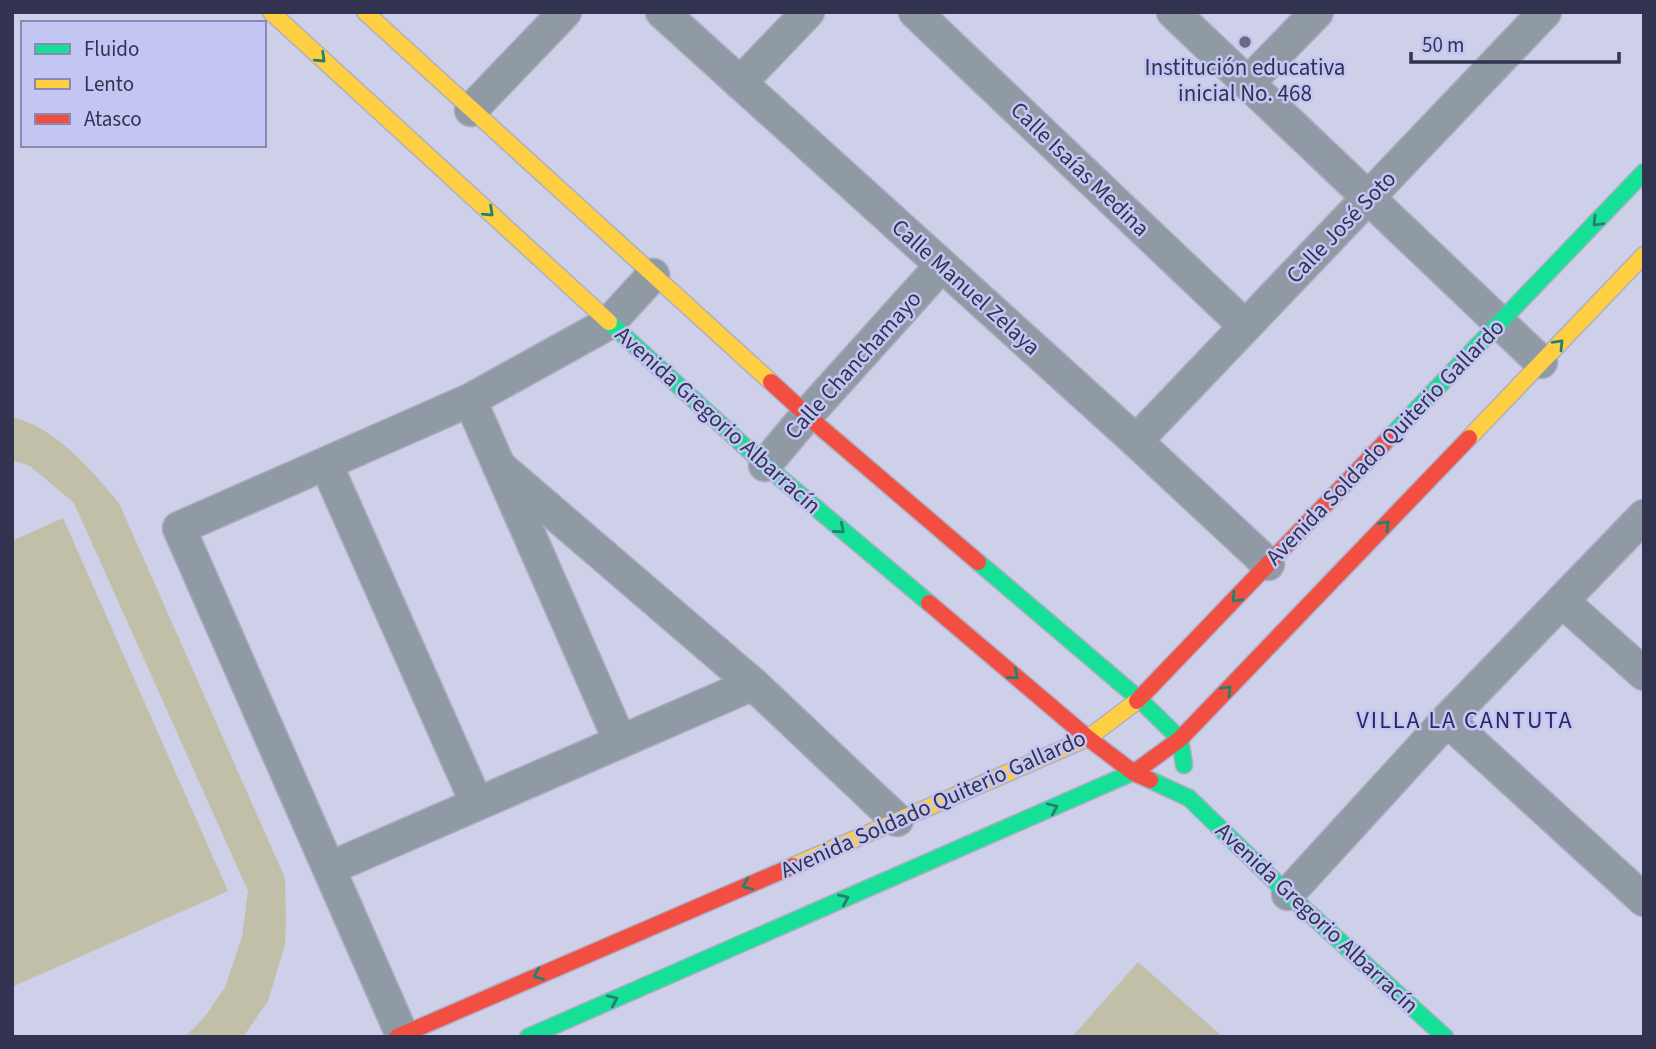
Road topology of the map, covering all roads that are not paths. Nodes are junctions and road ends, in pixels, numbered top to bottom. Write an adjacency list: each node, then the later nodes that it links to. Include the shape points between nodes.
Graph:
1 (271, 12): 18 (street, Avenida Gregorio Albarracín, one-way to 18)
2 (365, 12): 12 (street)
3 (565, 12): 12 (street)
4 (662, 12): 10 (street, Calle Manuel Zelaya)
5 (808, 12): 10 (street)
6 (915, 12): 20 (street, Calle Isaías Medina)
7 (1173, 12): 11 (street)
8 (1317, 12): 11 (street)
9 (1545, 12): 14 (street, Calle José Soto)
10 (740, 83): 16 (street, Calle Manuel Zelaya)
11 (1248, 83): 14 (street)
12 (471, 110): 17 (street)
13 (1644, 172): 19 (street, Avenida Soldado Quiterio Gallardo, one-way to 19)
14 (1368, 198): 19 (street); 20 (street, Calle José Soto)
15 (1644, 255): 21 (street, one-way to 15)
16 (941, 266): 23 (street, Calle Chanchamayo); 24 (street, Calle Manuel Zelaya)
17 (653, 275): 18 (street); 23 (street)
18 (609, 323): 22 (street); 26 (street, Avenida Gregorio Albarracín)
19 (1500, 323): 21 (street); 29 (street, Avenida Soldado Quiterio Gallardo)
20 (1245, 327): 24 (street, Calle José Soto)
21 (1541, 362): 36 (street, one-way to 21)
22 (470, 400): 25 (street); 27 (street)
23 (807, 415): 26 (street, Calle Chanchamayo); 33 (street)
24 (1136, 441): 29 (street, Calle Manuel Zelaya)
25 (326, 464): 40 (street); 42 (street, via 179,528)
26 (765, 465): 35 (street, Avenida Gregorio Albarracín, one-way to 35)
27 (499, 466): 32 (street); 37 (street)
28 (1644, 516): 30 (street)
29 (1268, 564): 33 (street, Avenida Soldado Quiterio Gallardo, one-way to 33)
30 (1562, 601): 31 (street); 34 (street)
31 (1644, 674)
32 (753, 684): 37 (street); 41 (street)
33 (1139, 699): 35 (street, Avenida Soldado Quiterio Gallardo); 36 (street)
34 (1447, 720): 43 (street); 44 (street)
35 (1088, 738): 38 (street, Avenida Gregorio Albarracín); 41 (street, Avenida Soldado Quiterio Gallardo)
36 (1180, 739): 38 (street); 39 (street)
37 (620, 741): 40 (street)
38 (1134, 773): 39 (street, Avenida Gregorio Albarracín); 46 (street, one-way to 38)
39 (1189, 798): 43 (street, Avenida Gregorio Albarracín)
40 (477, 804): 42 (street)
41 (897, 820): 45 (street, Avenida Soldado Quiterio Gallardo, one-way to 45)
42 (330, 868): 45 (street)
43 (1288, 894): 47 (street, Avenida Gregorio Albarracín)
44 (1644, 900)
45 (401, 1036)
46 (528, 1037)
47 (1445, 1037)

